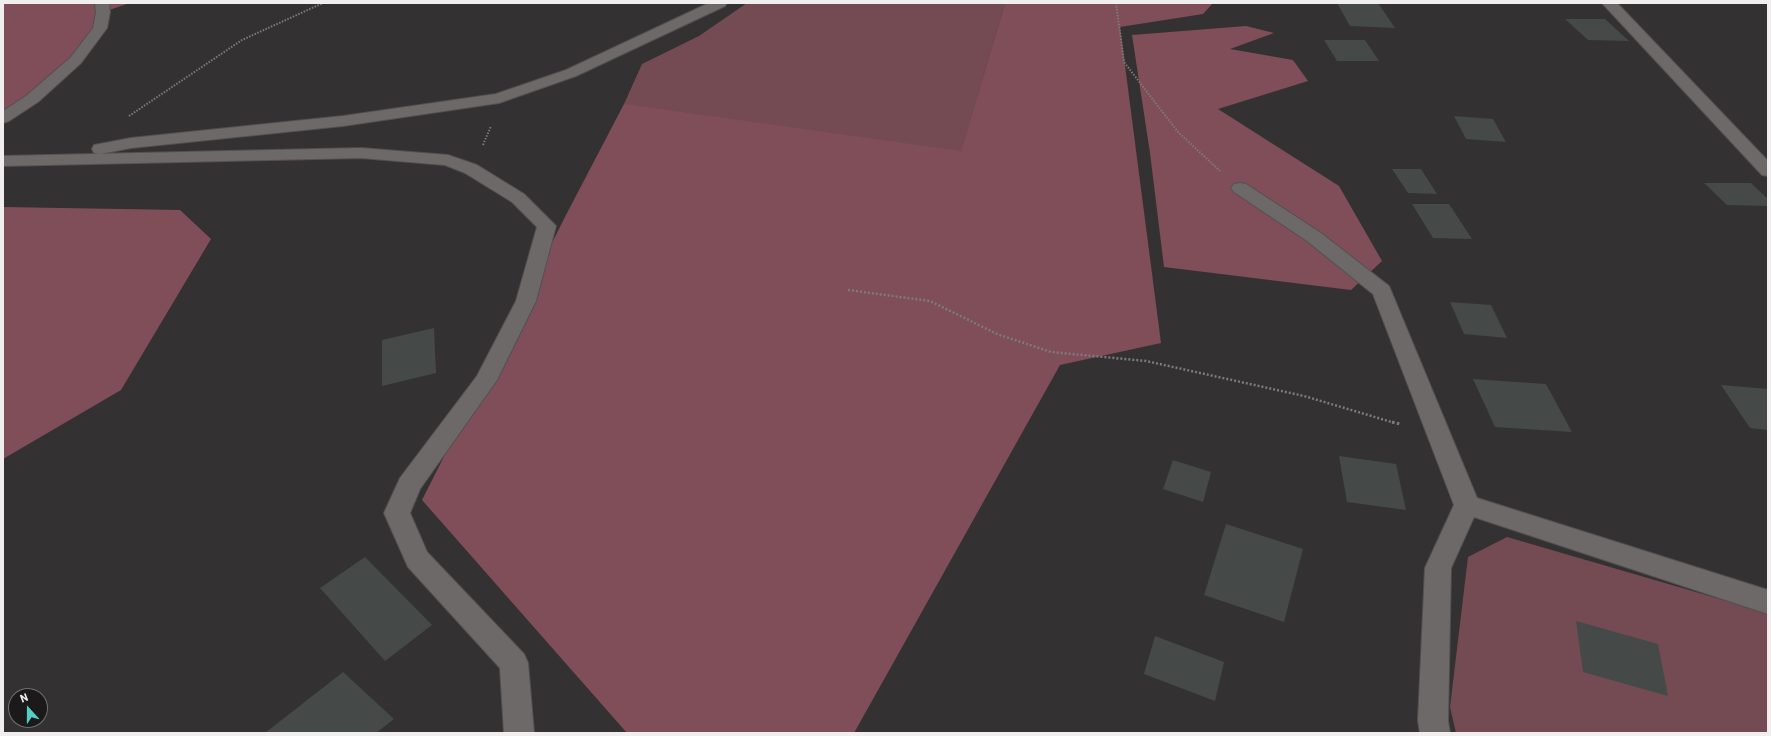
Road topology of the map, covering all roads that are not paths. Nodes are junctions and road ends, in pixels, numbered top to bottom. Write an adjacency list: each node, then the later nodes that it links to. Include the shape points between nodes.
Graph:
1 (102, 3): 4 (street, via 100,28 76,60 32,98)
2 (720, 3): 6 (street, via 571,73 499,98 344,121 131,143)
3 (1610, 3): 7 (street)
4 (3, 118)
5 (3, 161): 6 (street)
6 (31, 161): 11 (street, via 361,153 448,160 471,169 518,198 547,226 526,301 486,380 409,484 397,513 417,559 514,663)
7 (1768, 171)
8 (1240, 188): 9 (street, via 1314,237 1382,291)
9 (1467, 505): 10 (street); 12 (street, via 1438,568 1432,721)
10 (1768, 602)
11 (519, 733)
12 (1435, 733)

